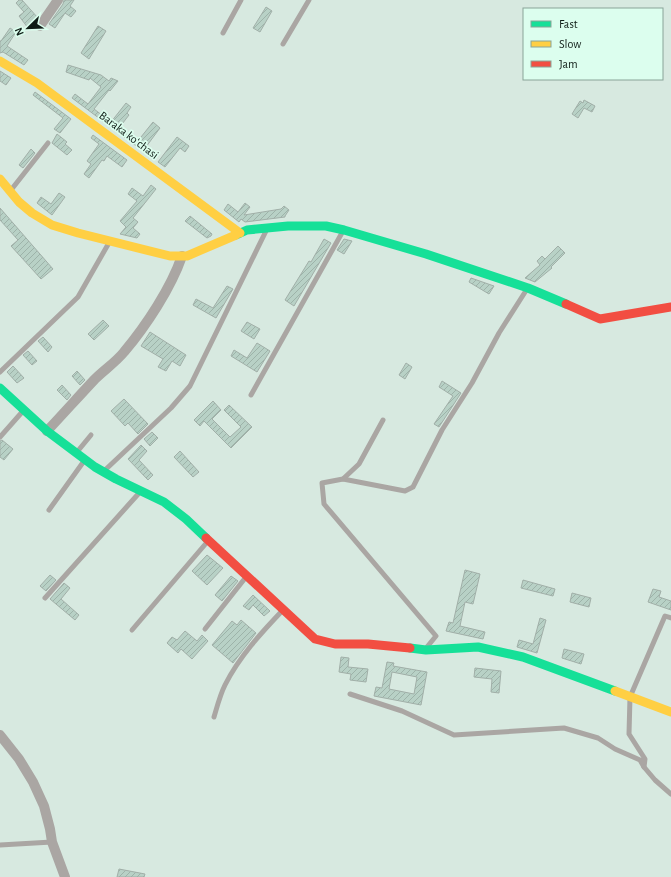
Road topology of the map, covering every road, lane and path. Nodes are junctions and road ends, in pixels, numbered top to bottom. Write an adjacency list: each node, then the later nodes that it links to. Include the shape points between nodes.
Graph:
1 (58, 0): 4 (street)
2 (241, 0): 5 (lane)
3 (309, 0): 6 (lane)
4 (40, 26)
5 (223, 33)
6 (283, 44)
7 (0, 61): 13 (street, Baraka koʻchasi, via 37,83)
8 (48, 143): 10 (lane)
9 (0, 179): 10 (street)
10 (11, 191): 14 (street, via 32,213 52,225 78,234)
11 (268, 228): 12 (street, via 326,226); 13 (street); 28 (lane, via 190,386 171,408)
12 (344, 230): 16 (street); 20 (lane)
13 (240, 233): 15 (street, via 201,251)
14 (110, 240): 15 (street, via 170,256); 18 (lane, via 78,297)
15 (182, 256): 23 (street, via 161,298 123,353)
16 (528, 288): 17 (street, via 600,319); 29 (lane, via 442,430 412,487 405,491)
17 (671, 307)
18 (0, 372)
19 (0, 388): 21 (street)
20 (251, 395)
21 (23, 410): 23 (street); 25 (lane)
22 (383, 420): 29 (lane, via 359,464)
23 (47, 431): 26 (street)
24 (91, 435): 26 (lane)
25 (0, 437)
26 (76, 453): 27 (street)
27 (85, 460): 28 (street); 31 (lane)
28 (103, 472): 30 (street)
29 (343, 479): 39 (lane, via 322,483 324,504 436,636)
30 (141, 491): 32 (street, via 164,502); 34 (lane)
31 (49, 510)
32 (209, 540): 33 (street); 38 (lane)
33 (247, 576): 35 (street); 37 (lane)
34 (45, 598)
35 (283, 610): 39 (street, via 316,639 336,644 368,644); 43 (lane, via 258,636 237,666 225,686)
36 (671, 618): 41 (lane, via 665,616)
37 (205, 629)
38 (132, 630)
39 (426, 650): 41 (street, via 478,647 522,657)
40 (350, 694): 45 (lane, via 402,711 454,735 564,728 598,738 615,750 640,760)
41 (630, 697): 42 (street); 45 (lane, via 629,734 645,759)
42 (671, 712)
43 (214, 717)
44 (0, 735): 47 (street, via 33,782 44,806)
45 (644, 767): 46 (lane)
46 (671, 794)
47 (52, 842): 48 (lane); 49 (street)
48 (0, 845)
49 (66, 877)

